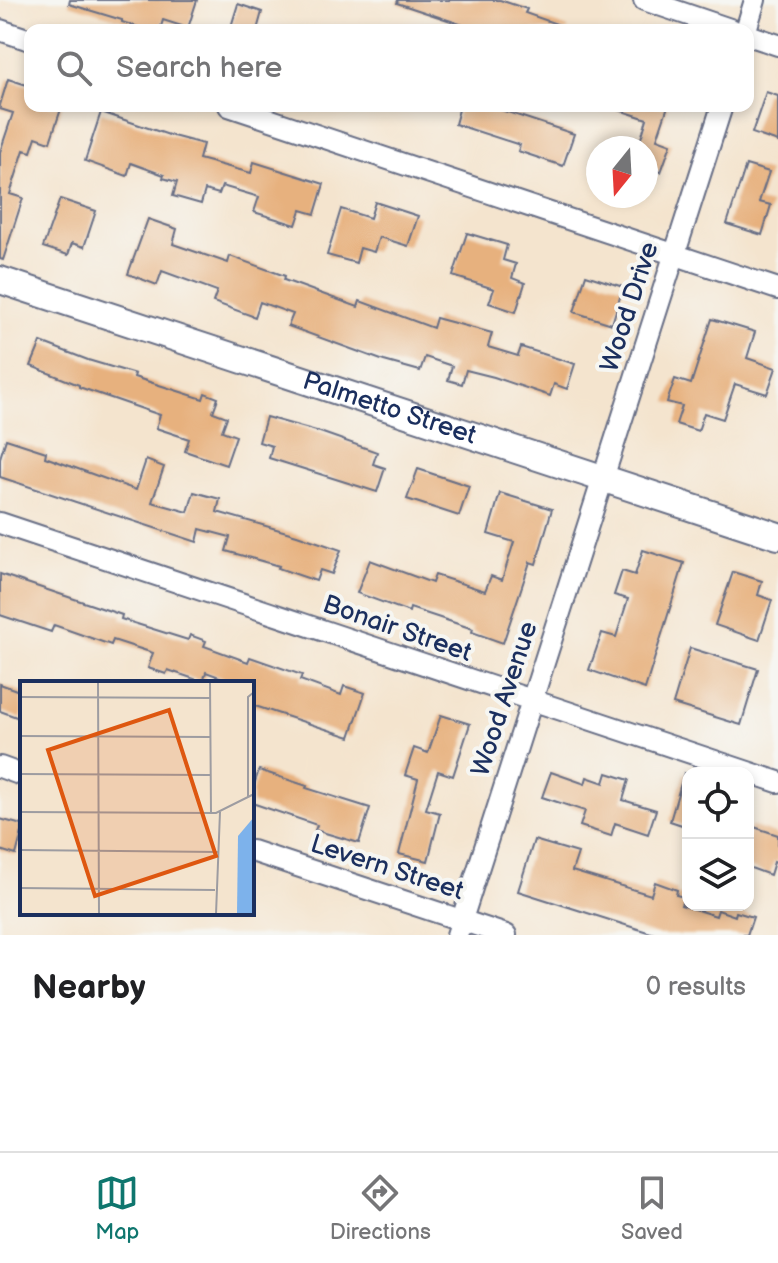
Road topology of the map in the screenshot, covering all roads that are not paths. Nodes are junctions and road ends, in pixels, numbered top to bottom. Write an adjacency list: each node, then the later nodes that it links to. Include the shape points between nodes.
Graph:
1 (644, 0): 3 (street)
2 (755, 0): 4 (street)
3 (715, 24)
4 (749, 24)
5 (0, 30): 7 (street)
6 (754, 35): 8 (street)
7 (24, 38)
8 (778, 45)
9 (247, 112): 11 (street)
10 (720, 112): 11 (street, Wood Drive)
11 (675, 255): 13 (street); 14 (street, Wood Drive)
12 (0, 280): 14 (street, Palmetto Street)
13 (778, 289)
14 (602, 479): 16 (street, Palmetto Street); 17 (street, Wood Avenue)
15 (0, 523): 17 (street, Bonair Street)
16 (778, 536)
17 (532, 701): 20 (street, Bonair Street); 22 (street, Wood Avenue)
18 (0, 767): 19 (street)
19 (20, 774)
20 (778, 782)
21 (254, 852): 22 (street, Levern Street)
22 (459, 928): 23 (street, Levern Street)
23 (506, 935)

